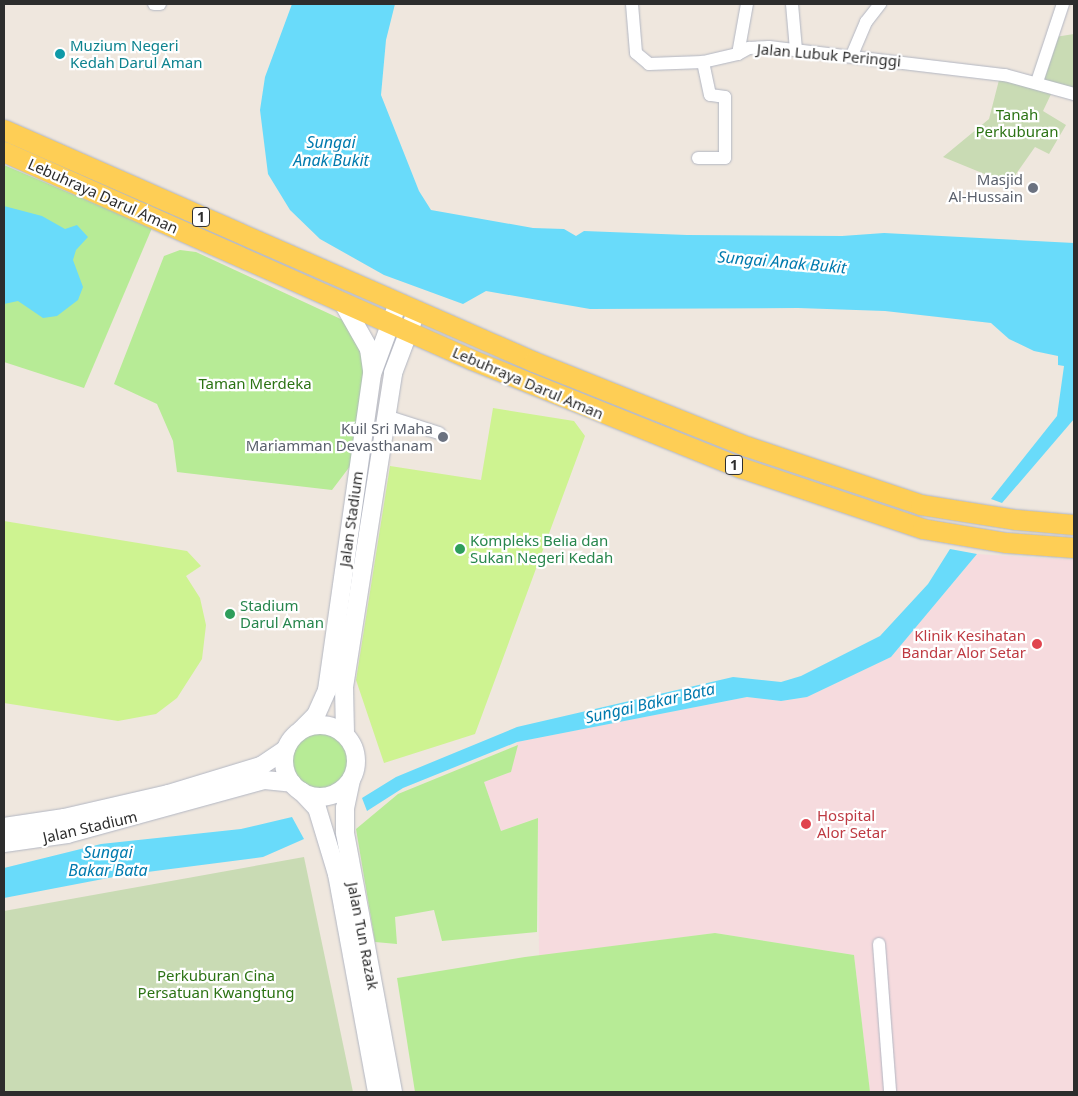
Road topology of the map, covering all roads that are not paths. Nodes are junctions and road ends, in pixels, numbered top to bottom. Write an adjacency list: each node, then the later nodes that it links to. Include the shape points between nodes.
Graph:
1 (154, 4): 2 (street)
2 (160, 4)
3 (632, 4): 11 (street, Jalan Lubuk Peringgi, via 634,45 644,62)
4 (748, 4): 9 (street)
5 (792, 4): 8 (street)
6 (880, 4): 10 (street, via 866,22)
7 (1063, 4): 12 (street)
8 (796, 50): 9 (street, Jalan Lubuk Peringgi, via 759,47); 10 (street, Jalan Lubuk Peringgi)
9 (738, 54): 11 (street, Jalan Lubuk Peringgi)
10 (852, 55): 12 (street, Jalan Lubuk Peringgi)
11 (702, 62): 16 (street, via 710,95 725,97 725,158)
12 (1037, 82): 13 (street, Jalan Lubuk Peringgi)
13 (1074, 94)
14 (4, 130): 18 (main road, Lebuhraya Darul Aman / 1)
15 (4, 152): 17 (main road, Lebuhraya Darul Aman / 1)
16 (698, 158)
17 (343, 303): 19 (main road, Lebuhraya Darul Aman / 1); 20 (main road, via 369,349)
18 (407, 307): 19 (main road, Jalan Stadium); 23 (main road, Lebuhraya Darul Aman / 1, via 608,394 885,494 965,514)
19 (399, 328): 20 (main road, Jalan Stadium); 21 (main road, Jalan Stadium); 24 (main road, Lebuhraya Darul Aman / 1, via 618,421 878,516 960,536)
20 (372, 374): 25 (main road, Jalan Stadium, via 327,690 316,715)
21 (386, 416): 22 (street); 26 (main road, Jalan Stadium, via 344,687)
22 (439, 433)
23 (1074, 525)
24 (1074, 548)
25 (301, 730): 26 (main road, via 323,725); 27 (main road)
26 (345, 734): 28 (main road, via 356,755)
27 (286, 749): 29 (main road, via 286,772); 30 (main road, Jalan Stadium, via 261,766 168,794 64,818)
28 (351, 780): 29 (main road, via 335,794 323,796); 34 (main road, Jalan Tun Razak, via 345,808 347,853)
29 (296, 787): 31 (main road, Jalan Stadium, via 265,780 76,832); 33 (main road, Jalan Tun Razak, via 317,808 335,866)
30 (4, 827)
31 (4, 843)
32 (879, 944): 35 (street)
33 (377, 1092)
34 (393, 1092)
35 (890, 1092)

